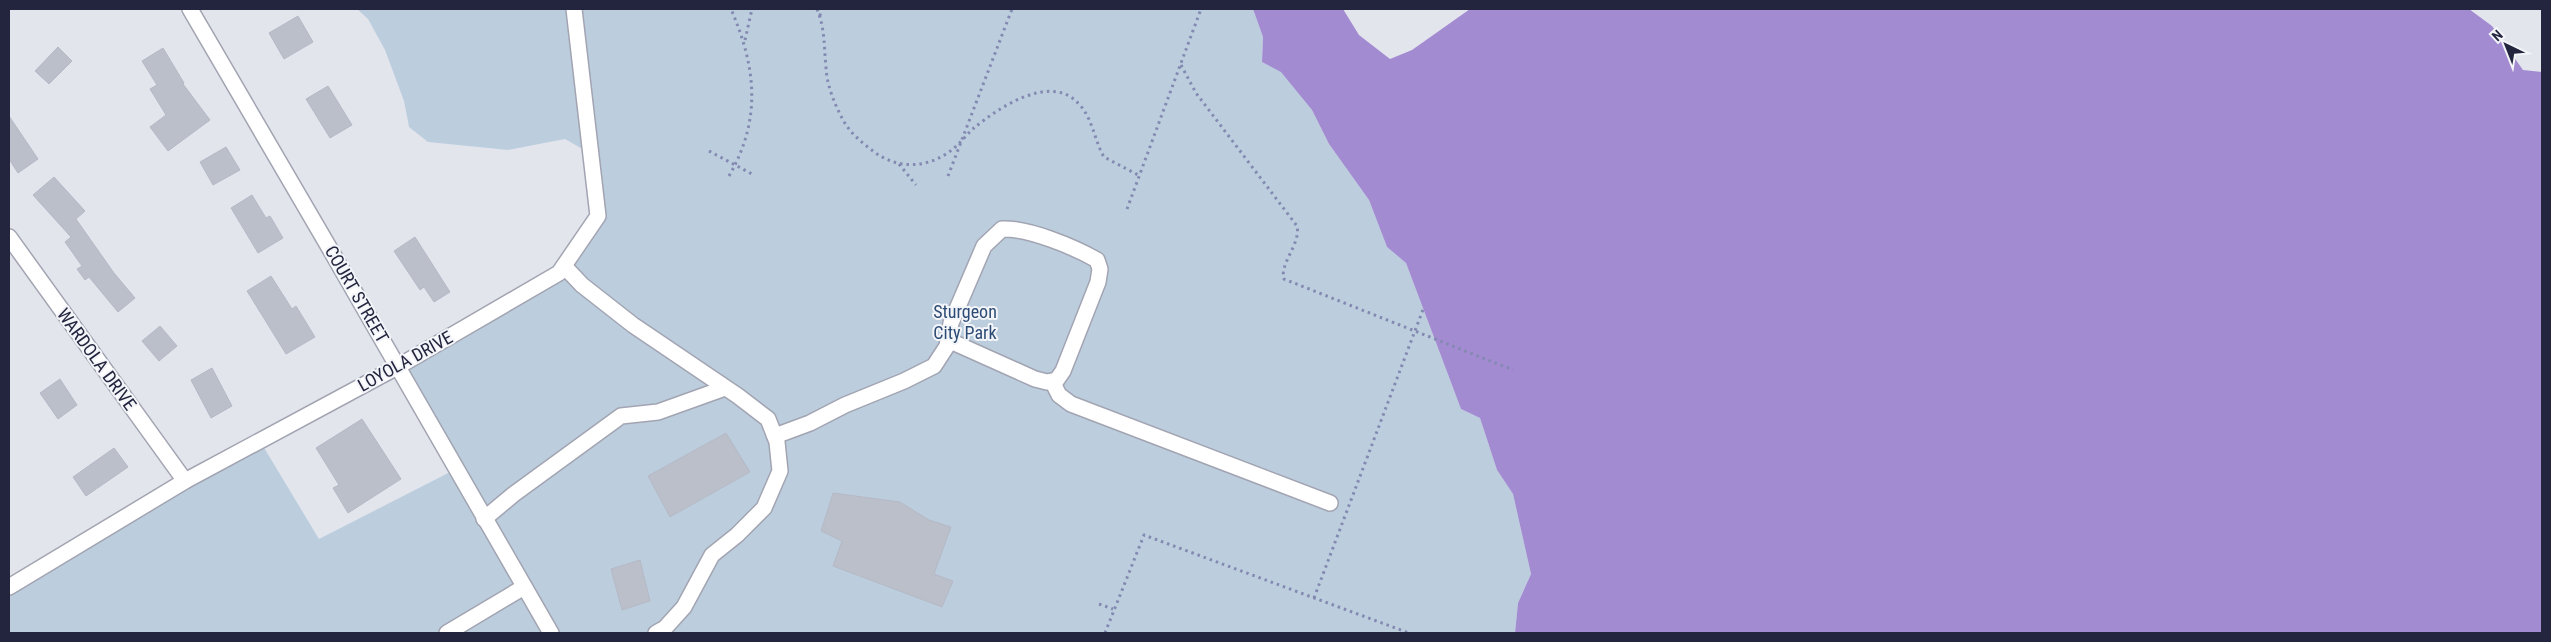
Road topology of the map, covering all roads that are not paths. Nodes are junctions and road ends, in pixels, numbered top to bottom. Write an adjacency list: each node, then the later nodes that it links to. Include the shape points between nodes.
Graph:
1 (190, 9): 6 (street, COURT STREET)
2 (574, 9): 4 (street, LOYOLA DRIVE, via 598,216)
3 (9, 237): 10 (street, WARDOLA DRIVE)
4 (564, 266): 6 (street, LOYOLA DRIVE, via 559,273); 8 (street, via 582,285 633,325)
5 (948, 340): 7 (street, via 1035,378); 7 (street, via 984,246 1002,228 1016,228 1086,254 1097,260 1100,270 1098,282 1063,371); 9 (street, via 934,366 904,382)
6 (399, 366): 10 (street, LOYOLA DRIVE); 12 (street, COURT STREET)
7 (1052, 382): 11 (street, via 1059,395 1071,404)
8 (725, 388): 9 (street, via 768,420); 12 (street, via 658,412 621,416)
9 (775, 436): 17 (street, via 780,471 764,508 712,555 684,607)
10 (185, 481): 13 (street, LOYOLA DRIVE)
11 (1330, 503)
12 (484, 519): 14 (street, COURT STREET)
13 (9, 587)
14 (524, 587): 15 (street); 16 (street, COURT STREET)
15 (447, 633)
16 (551, 633)
17 (656, 633)

